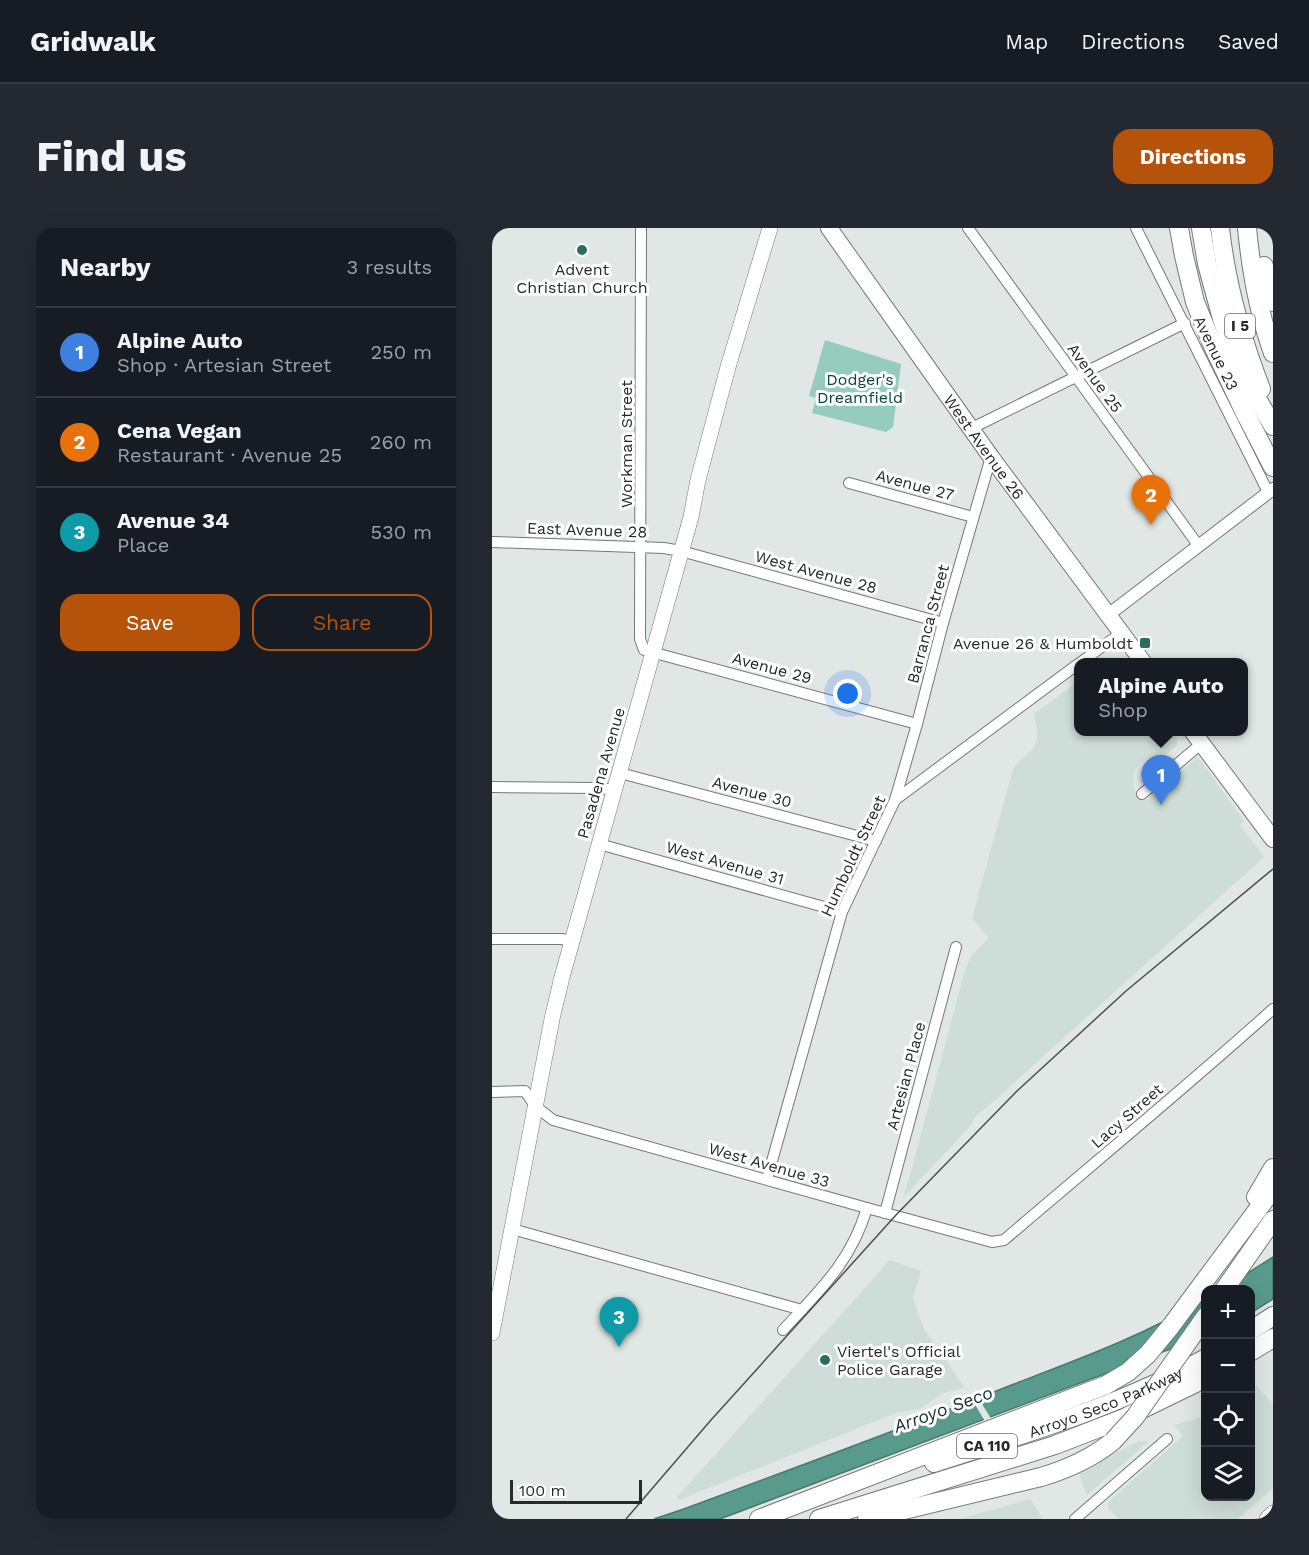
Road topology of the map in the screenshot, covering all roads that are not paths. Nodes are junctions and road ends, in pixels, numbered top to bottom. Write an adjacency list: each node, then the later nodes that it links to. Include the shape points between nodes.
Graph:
1 (641, 228): 25 (street, Workman Street)
2 (770, 228): 26 (main road, Pasadena Avenue, via 728,367)
3 (829, 228): 17 (main road, West Avenue 26)
4 (968, 228): 14 (street, Avenue 25)
5 (1136, 228): 12 (street, Avenue 23)
6 (1179, 228): 19 (highway, via 1195,302)
7 (1201, 228): 16 (highway, via 1207,264 1239,368)
8 (1220, 228): 15 (highway, I 5, via 1243,339)
9 (1247, 228): 13 (highway, I 5, via 1257,295)
10 (1255, 228): 11 (highway)
11 (1273, 302)
12 (1185, 323): 14 (street); 21 (street, Avenue 23)
13 (1273, 353)
14 (1075, 376): 17 (street); 24 (street, Avenue 25)
15 (1273, 420)
16 (1273, 426)
17 (972, 428): 18 (main road, West Avenue 26)
18 (991, 457): 22 (street, Barranca Street); 27 (main road, West Avenue 26)
19 (1273, 467)
20 (849, 483): 22 (street, Avenue 27)
21 (1271, 491): 24 (street)
22 (973, 517): 28 (street, Barranca Street)
23 (492, 542): 25 (street, East Avenue 28)
24 (1198, 545): 27 (street)
25 (640, 547): 26 (street, East Avenue 28); 30 (street, Workman Street, via 640,639 644,650)
26 (681, 551): 28 (street, West Avenue 28); 30 (main road, Pasadena Avenue)
27 (1108, 615): 29 (main road, West Avenue 26)
28 (943, 623): 34 (street, Barranca Street)
29 (1121, 633): 31 (street, Humboldt Street); 32 (main road, West Avenue 26)
30 (653, 652): 34 (street, Avenue 29); 36 (main road, Pasadena Avenue)
31 (1087, 658)
32 (1139, 658)
33 (1074, 667): 40 (street, Humboldt Street)
34 (917, 724): 40 (street, Barranca Street)
35 (1198, 737): 39 (street); 41 (main road)
36 (620, 773): 38 (main road, Pasadena Avenue); 42 (street, Avenue 30)
37 (492, 787): 38 (street)
38 (615, 790): 43 (main road, Pasadena Avenue)
39 (1142, 794)
40 (895, 800): 42 (street, Humboldt Street)
41 (1273, 839)
42 (876, 841): 44 (street, Humboldt Street)
43 (599, 844): 44 (street, West Avenue 31); 46 (main road, Pasadena Avenue)
44 (842, 912): 52 (street, Humboldt Street)
45 (492, 939): 46 (street)
46 (573, 941): 50 (main road, Pasadena Avenue, via 552,1019)
47 (956, 947): 55 (street, Artesian Place)
48 (1273, 1009): 58 (street, Lacy Street, via 1070,1186)
49 (492, 1092): 50 (street, West Avenue 33, via 525,1091)
50 (536, 1106): 52 (street, West Avenue 33, via 553,1120); 57 (main road, Pasadena Avenue)
51 (1273, 1168): 59 (highway)
52 (767, 1179): 54 (street, West Avenue 33)
53 (1273, 1189): 59 (highway)
54 (867, 1208): 55 (street, West Avenue 33); 61 (street, via 845,1258)
55 (885, 1213): 58 (street, West Avenue 33)
56 (1273, 1220): 60 (highway)
57 (512, 1229): 61 (street); 66 (main road, Pasadena Avenue)
58 (999, 1242)
59 (1228, 1249): 76 (highway, via 1149,1354 1106,1385)
60 (1228, 1285)
61 (802, 1310): 65 (street)
62 (1273, 1316): 64 (highway)
63 (1201, 1323): 78 (highway, bridge, via 1135,1417 1099,1452 1064,1471)
64 (1255, 1328)
65 (783, 1330)
66 (492, 1333)
67 (1273, 1338): 68 (highway)
68 (1255, 1349)
69 (1273, 1350): 70 (highway)
70 (1255, 1357)
71 (1201, 1360): 76 (highway, Arroyo Seco Parkway / CA 110, via 1138,1392 1064,1421)
72 (1201, 1380): 77 (highway, Arroyo Seco Parkway / CA 110, via 1122,1419 1055,1445)
73 (1167, 1439): 75 (street)
74 (1273, 1514): 79 (main road)
75 (1079, 1518)
76 (760, 1519)
77 (819, 1519)
78 (867, 1519)
79 (1267, 1519)

